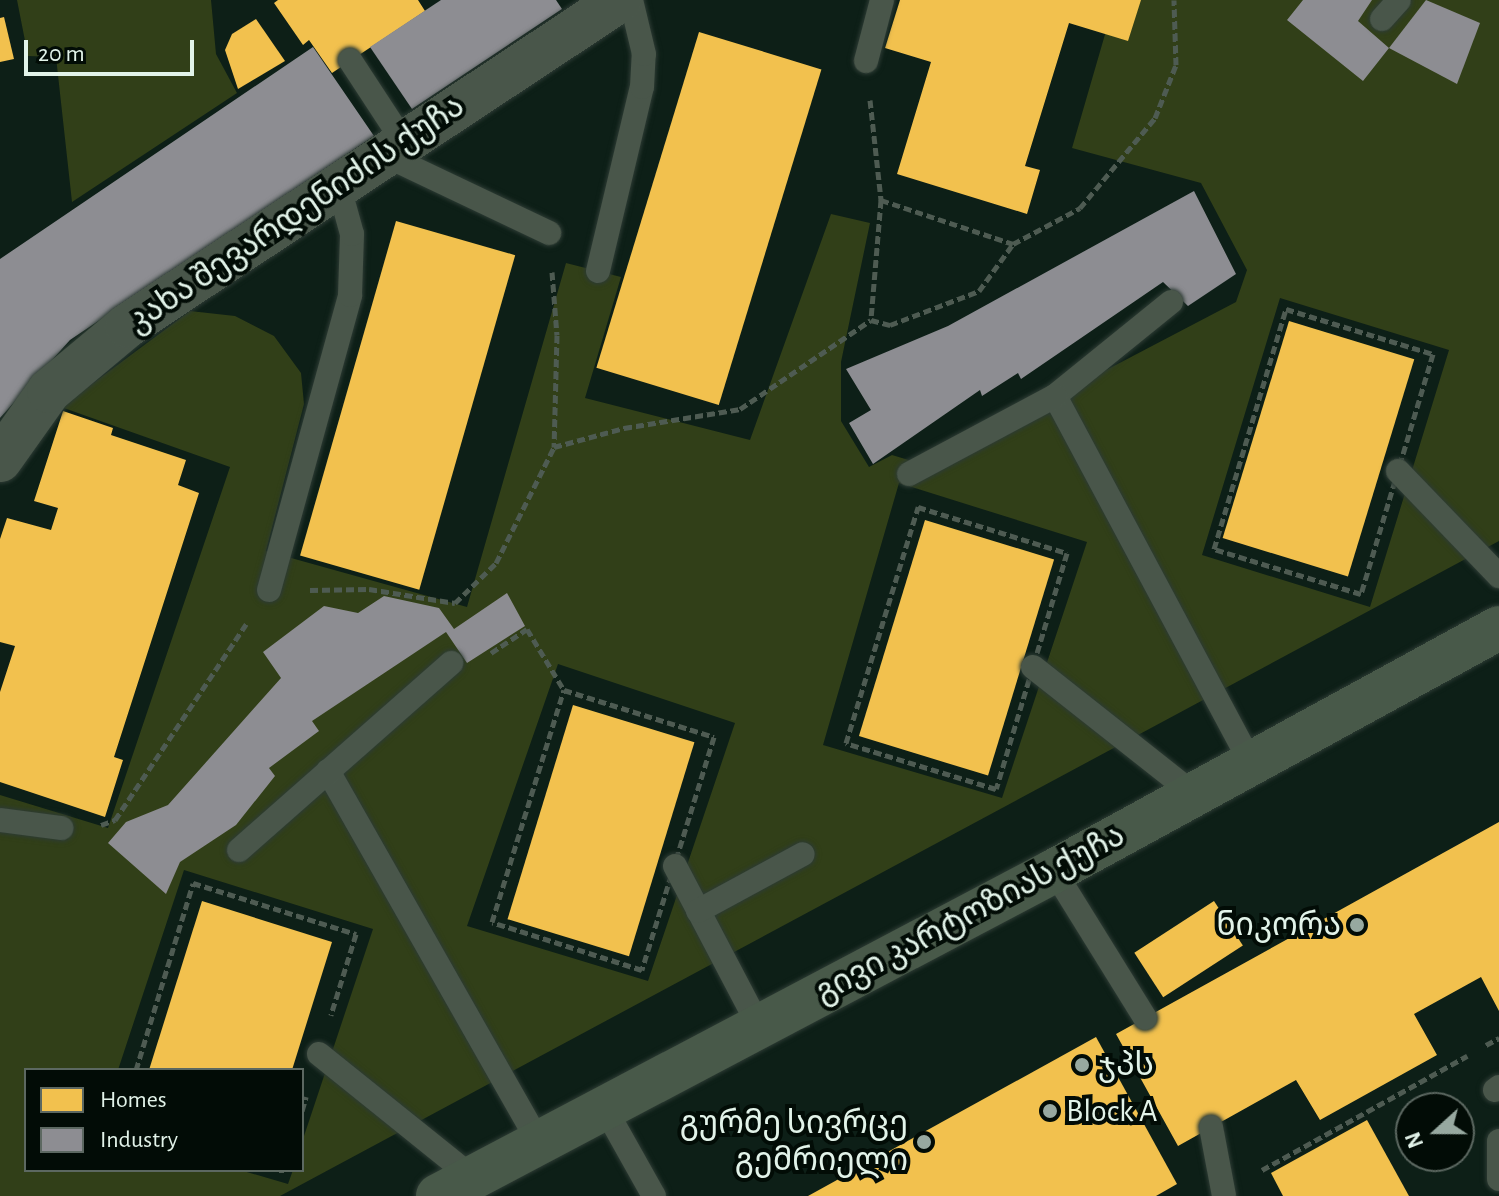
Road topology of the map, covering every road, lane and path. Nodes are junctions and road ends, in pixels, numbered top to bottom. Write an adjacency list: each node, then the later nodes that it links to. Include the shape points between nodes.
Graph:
1 (882, 0): 7 (lane)
2 (1174, 0): 12 (path, via 1176,65 1155,118 1080,208)
3 (1399, 0): 5 (lane)
4 (615, 2): 8 (street, კახა შევარდენიძის ქუჩა); 13 (lane, via 640,23 642,87)
5 (1382, 19)
6 (350, 60): 8 (lane)
7 (866, 61): 10 (path)
8 (393, 147): 9 (street, კახა შევარდენიძის ქუჩა); 11 (lane)
9 (338, 183): 18 (street, კახა შევარდენიძის ქუჩა, via 127,326 49,391); 22 (lane, via 352,234 350,295)
10 (881, 200): 12 (path); 15 (path)
11 (549, 233): 17 (path, via 557,335)
12 (1013, 244): 15 (path, via 979,291 890,325)
13 (598, 271)
14 (1171, 302): 16 (lane)
15 (871, 320): 17 (path, via 740,409 624,428)
16 (1055, 396): 20 (lane); 27 (lane)
17 (554, 447): 22 (path, via 496,563 455,603 369,589)
18 (0, 460)
19 (1398, 471): 19 (path, via 1433,354 1286,309 1214,549 1361,594); 21 (lane)
20 (909, 474)
21 (1499, 576)
22 (269, 590): 31 (path, via 115,820 94,829)
23 (1499, 628): 27 (main road, გივი კარტოზიას ქუჩა)
24 (451, 663): 26 (path, via 466,669 527,629); 28 (lane)
25 (1033, 667): 25 (path, via 996,789 846,743 918,507 1067,553); 29 (lane)
26 (564, 690): 34 (path, via 714,737); 34 (path, via 492,922 642,970)
27 (1251, 763): 29 (main road, გივი კარტოზიას ქუჩა)
28 (328, 771): 32 (lane); 45 (lane)
29 (1194, 794): 35 (main road, გივი კარტოზიას ქუჩა)
30 (0, 820): 31 (lane)
31 (61, 828)
32 (239, 850)
33 (803, 854): 36 (lane)
34 (675, 866): 36 (lane)
35 (1054, 871): 37 (lane); 38 (main road, გივი კარტოზიას ქუჩა)
36 (698, 911): 38 (lane)
37 (1145, 1018)
38 (759, 1026): 42 (main road, გივი კარტოზიას ქუჩა)
39 (1499, 1038): 48 (path)
40 (319, 1054): 41 (path, via 356,934 193,883); 47 (lane)
41 (137, 1068)
42 (604, 1107): 45 (main road, გივი კარტოზიას ქუჩა); 49 (lane)
43 (1211, 1127): 48 (lane)
44 (1499, 1141): 46 (lane)
45 (539, 1142): 47 (main road, გივი კარტოზიას ქუჩა)
46 (1499, 1179)
47 (455, 1187)
48 (1224, 1194)
49 (654, 1196)

